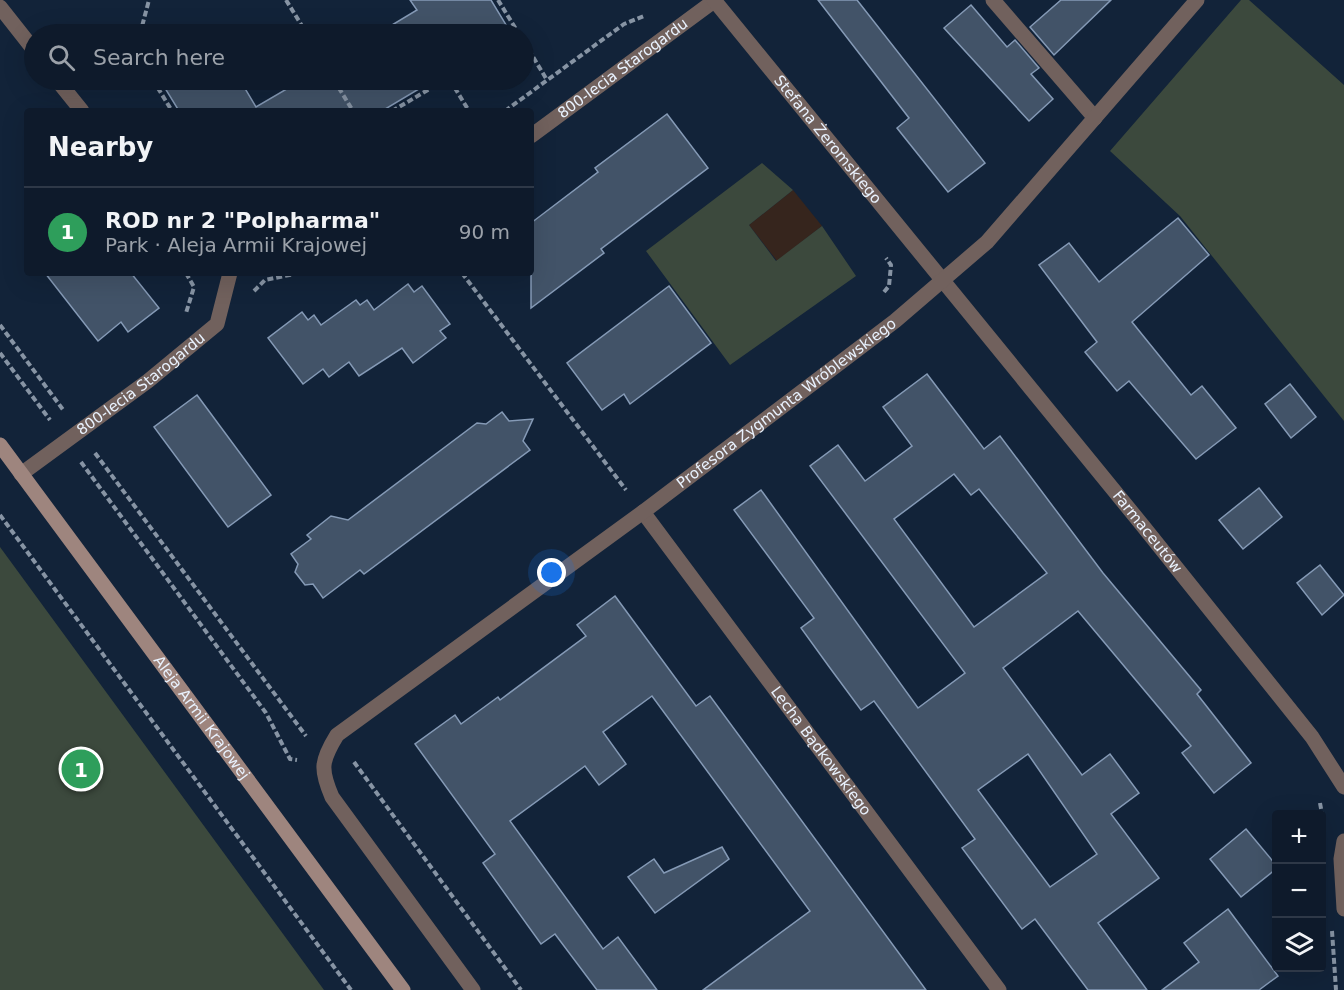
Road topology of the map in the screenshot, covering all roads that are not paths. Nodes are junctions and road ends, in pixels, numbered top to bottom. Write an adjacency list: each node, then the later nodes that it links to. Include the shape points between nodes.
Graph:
1 (714, 0): 9 (street, 800-lecia Starogardu); 11 (street, Stefana Żeromskiego)
2 (993, 0): 8 (street)
3 (1197, 0): 8 (street, Profesora Zygmunta Wróblewskiego)
4 (0, 7): 5 (street)
5 (24, 38)
6 (65, 90): 7 (street)
7 (80, 108)
8 (1095, 118): 11 (street, Profesora Zygmunta Wróblewskiego, via 987,242)
9 (534, 134)
10 (229, 276): 13 (street, 800-lecia Starogardu, via 217,324 148,381)
11 (941, 281): 14 (street, Profesora Zygmunta Wróblewskiego, via 895,321); 15 (street, Farmaceutów, via 1304,728)
12 (0, 445): 13 (main road, Aleja Armii Krajowej)
13 (21, 474): 18 (main road, Aleja Armii Krajowej)
14 (643, 513): 19 (street, Profesora Zygmunta Wróblewskiego, via 337,735 325,759 322,774 332,797); 20 (street, Lecha Bądkowskiego)
15 (1344, 787)
16 (1344, 842): 17 (street)
17 (1344, 909)
18 (404, 990)
19 (473, 990)
20 (999, 990)

